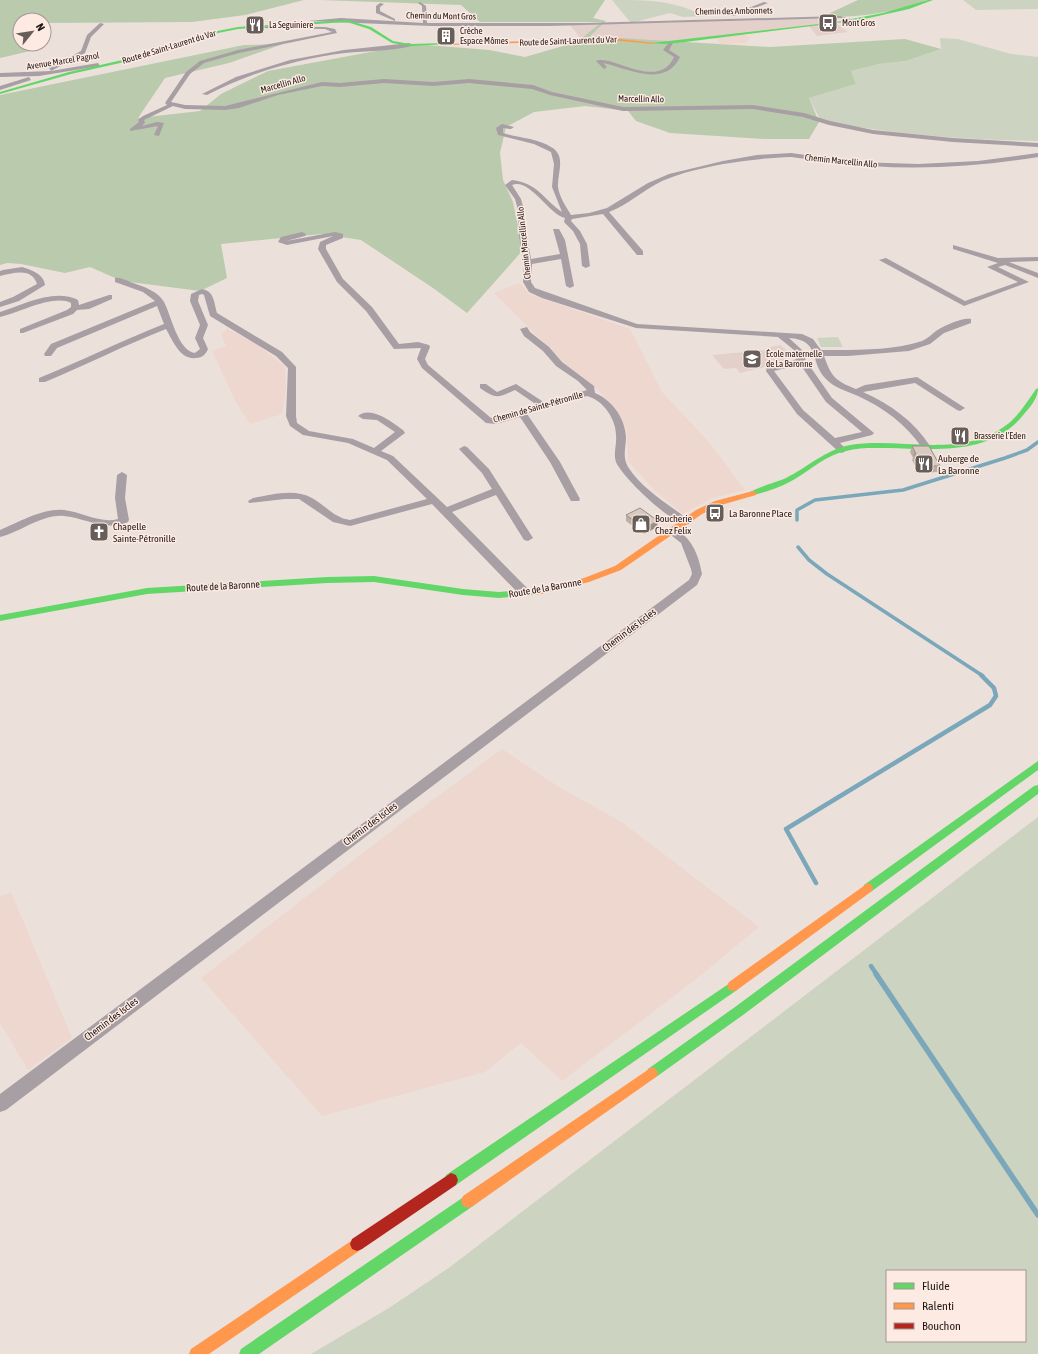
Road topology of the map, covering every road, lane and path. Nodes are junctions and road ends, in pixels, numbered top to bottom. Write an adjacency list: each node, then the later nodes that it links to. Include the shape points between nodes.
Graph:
1 (931, 0): 6 (main road, Route de Saint-Laurent du Var, via 902,10)
2 (420, 2): 8 (street, via 424,6)
3 (766, 3): 5 (street)
4 (382, 4): 7 (street, via 378,6 378,12)
5 (726, 19): 6 (street, Chemin des Ambonnets, via 840,17); 10 (street, Chemin des Ambonnets)
6 (852, 20): 14 (main road, Route de Saint-Laurent du Var)
7 (406, 23): 8 (street, Chemin du Mont Gros); 11 (street, Chemin du Mont Gros, via 350,19)
8 (425, 23): 10 (street, Chemin du Mont Gros)
9 (102, 24): 19 (street, via 89,36 82,52 49,70)
10 (615, 24)
11 (268, 26): 12 (main road, Route de Saint-Laurent du Var); 15 (main road, Route de Saint-Laurent du Var, via 353,22 374,30 390,42)
12 (252, 27): 17 (main road, Route de Saint-Laurent du Var, via 202,35); 24 (street, via 325,28 335,33 238,52 202,62 188,73 168,102)
13 (443, 42): 16 (street)
14 (670, 43): 16 (main road, Route de Saint-Laurent du Var, via 604,39); 18 (street, via 666,50 677,58 670,68 661,71 640,71 599,61)
15 (410, 45): 16 (main road, Route de Saint-Laurent du Var); 23 (street, via 396,49 304,58 243,75)
16 (456, 45)
17 (128, 60): 19 (street, Avenue Marcel Pagnol); 22 (main road, Route de Saint-Laurent du Var)
18 (604, 67)
19 (48, 73): 20 (street, Avenue Marcel Pagnol, via 26,76); 21 (street)
20 (0, 75)
21 (0, 88)
22 (0, 93)
23 (205, 94)
24 (170, 105): 26 (street, via 145,118 132,130 162,124); 27 (street, Marcellin Allo, via 225,108 322,84 384,81 433,84 469,81 533,87 612,108 753,107 804,115 873,132 953,140)
25 (511, 126): 30 (street, via 499,128 500,134 545,147 552,151 558,160 556,189)
26 (158, 134)
27 (1038, 144)
28 (1038, 155): 29 (street, Chemin Marcellin Allo, via 1009,160 927,166 848,163 778,155 702,167 671,175)
29 (604, 211): 30 (street, Chemin Marcellin Allo); 34 (street)
30 (569, 217): 39 (street, Chemin Marcellin Allo, via 563,216 549,201 526,184 512,182 508,185 518,199 521,210); 40 (street, via 567,222 574,226 585,248)
31 (556, 231): 35 (street)
32 (302, 234): 65 (street, Chemin de Sainte-Pétronille, via 284,239 282,242 335,234 340,236 323,244 322,249 327,259 340,280 369,309 397,347 426,347 421,359 425,366 490,421)
33 (956, 247): 38 (street)
34 (640, 253)
35 (564, 256): 39 (street); 44 (street)
36 (1038, 259): 38 (street)
37 (883, 260): 38 (street, via 964,304 1025,282 992,268)
38 (1001, 261): 42 (street)
39 (528, 262): 54 (street, Chemin Marcellin Allo, via 527,282 532,290 622,323 636,326)
40 (586, 266)
41 (0, 274): 47 (street, via 13,269 24,269 41,282 41,285 25,295)
42 (1037, 275)
43 (118, 280): 46 (street, via 146,290)
44 (570, 286)
45 (109, 297): 48 (street, via 86,307)
46 (160, 302): 51 (street); 56 (street, via 54,346)
47 (0, 305)
48 (75, 308): 49 (street, via 73,300 57,298); 53 (street)
49 (0, 315)
50 (968, 321): 55 (street, via 940,330 927,342 909,348)
51 (168, 326): 58 (street, via 116,346 100,356); 71 (street, via 188,355 196,356 202,353 204,349 199,338 204,325 194,301 195,294 205,292 208,294 212,314 279,354 292,367 290,416 293,424 306,433 350,441)
52 (524, 329): 62 (street, via 558,364 591,388)
53 (23, 331)
54 (780, 334): 55 (street, Chemin Marcellin Allo, via 794,334 809,339 815,344); 67 (street, via 799,351 802,360 770,371 800,412)
55 (818, 353): 61 (street, Chemin Marcellin Allo, via 832,382)
56 (48, 354)
57 (806, 367): 67 (street, via 829,400 869,433)
58 (42, 380)
59 (483, 386): 63 (street, via 496,395 516,388)
60 (1038, 390): 68 (main road, Route de la Baronne, via 1015,423 990,438 961,445)
61 (856, 392): 64 (street, via 865,388 917,380); 68 (street, Chemin Marcellin Allo, via 873,399 911,427)
62 (591, 394): 63 (street, Chemin de Sainte-Pétronille); 78 (street, Chemin de Sainte-Pétronille, via 601,398 618,423 621,436 618,452 623,466 634,480)
63 (544, 406): 65 (street, Chemin de Sainte-Pétronille)
64 (960, 408)
65 (521, 412): 74 (street)
66 (363, 416): 71 (street, via 379,416 400,432)
67 (832, 442): 70 (street)
68 (925, 446): 70 (main road, Route de la Baronne, via 867,446)
69 (464, 449): 73 (street, via 486,471)
70 (842, 450): 78 (main road, Route de la Baronne, via 818,460 780,483 711,506)
71 (374, 451): 75 (street, via 390,458)
72 (122, 475): 80 (street, via 119,495 124,520 121,523 111,524 57,513)
73 (500, 493): 77 (street); 81 (street)
74 (575, 499)
75 (434, 500): 76 (street, via 376,517 343,523 302,496); 77 (street)
76 (253, 501)
77 (447, 513): 82 (street)
78 (685, 522): 79 (main road, Route de la Baronne)
79 (672, 532): 82 (main road, Route de la Baronne, via 627,564 604,575); 86 (street, Chemin des Iscles, via 683,538 686,543 697,574 693,582)
80 (0, 534)
81 (528, 538)
82 (525, 594): 83 (main road, Route de la Baronne, via 478,594 394,581 355,579 161,589)
83 (0, 618)
84 (1038, 765): 87 (main road, via 722,994)
85 (1038, 789): 88 (main road, via 740,1011)
86 (0, 1104)
87 (196, 1354)
88 (246, 1354)

